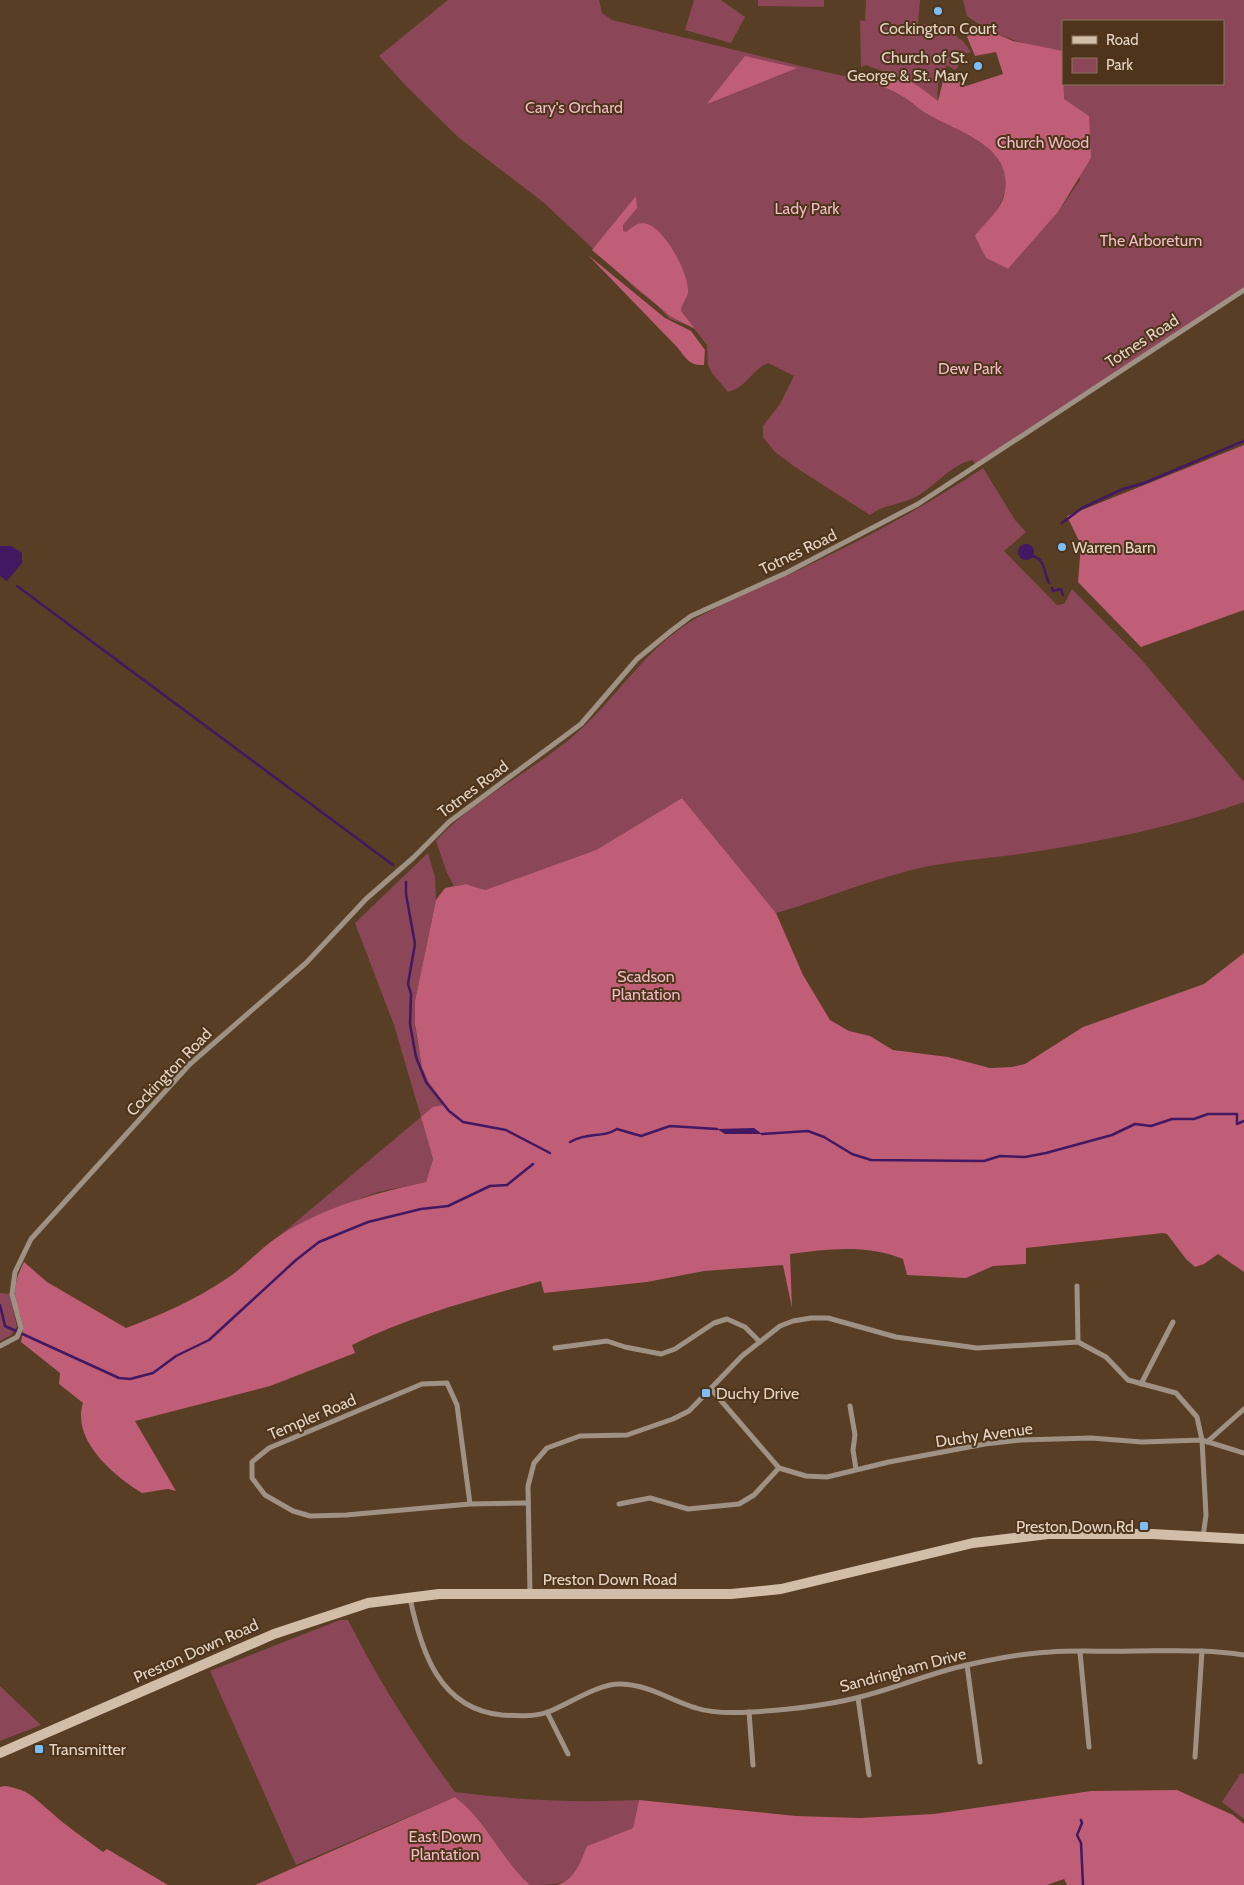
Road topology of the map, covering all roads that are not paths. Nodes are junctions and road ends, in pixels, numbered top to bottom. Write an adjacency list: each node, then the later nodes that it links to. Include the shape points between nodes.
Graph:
1 (1244, 290): 2 (street, Totnes Road, via 918,504 794,569 690,616 637,659 581,724 449,822)
2 (395, 874): 7 (street, Cockington Road, via 366,899 306,963 190,1064 31,1239 15,1272 12,1294 21,1328 17,1337)
3 (1077, 1286): 6 (street)
4 (1173, 1322): 9 (street)
5 (760, 1342): 6 (street, via 780,1326 811,1318 828,1318 896,1337 948,1346 977,1348); 8 (street, via 745,1327 727,1319 714,1323 675,1349 661,1354 607,1340); 10 (street)
6 (1078, 1342): 9 (street, via 1106,1357 1128,1380)
7 (0, 1346)
8 (555, 1348)
9 (1141, 1384): 13 (street, via 1176,1393 1197,1418)
10 (710, 1389): 15 (street); 17 (street, via 689,1410 653,1426 627,1435 580,1436 547,1448 534,1463)
11 (850, 1406): 16 (street)
12 (1244, 1409): 13 (street)
13 (1204, 1441): 14 (street); 16 (street, Duchy Avenue, via 1021,1440); 20 (street, via 1206,1515)
14 (1244, 1453)
15 (779, 1468): 16 (street, Duchy Avenue, via 806,1476 827,1477); 19 (street, via 754,1495 739,1504 688,1509 650,1498)
16 (856, 1469)
17 (527, 1503): 18 (street, Templer Road); 22 (street)
18 (470, 1504): 18 (street, Templer Road, via 310,1516 293,1511 265,1495 252,1478 252,1462 269,1448 422,1384 447,1383 457,1405)
19 (619, 1504)
20 (1203, 1537): 21 (street, Preston Down Road); 22 (street, Preston Down Road, via 1087,1533 1025,1536 945,1549 781,1589 731,1594)
21 (1244, 1539)
22 (530, 1593): 23 (street, Preston Down Road)
23 (410, 1597): 29 (street, Sandringham Drive, via 418,1636 434,1672 446,1689 460,1700 490,1714 530,1716); 32 (street, Preston Down Road, via 342,1610 274,1634)
24 (1202, 1651): 25 (street, Sandringham Drive); 26 (street, Sandringham Drive); 34 (street)
25 (1080, 1652): 27 (street, Sandringham Drive, via 1050,1652); 31 (street)
26 (1244, 1655)
27 (967, 1665): 28 (street, Sandringham Drive); 35 (street)
28 (858, 1698): 30 (street, Sandringham Drive); 37 (street)
29 (547, 1712): 30 (street, Sandringham Drive, via 617,1684 654,1690 698,1709); 33 (street)
30 (749, 1712): 36 (street)
31 (1089, 1747)
32 (0, 1753)
33 (568, 1754)
34 (1195, 1757)
35 (980, 1762)
36 (753, 1765)
37 (869, 1775)

